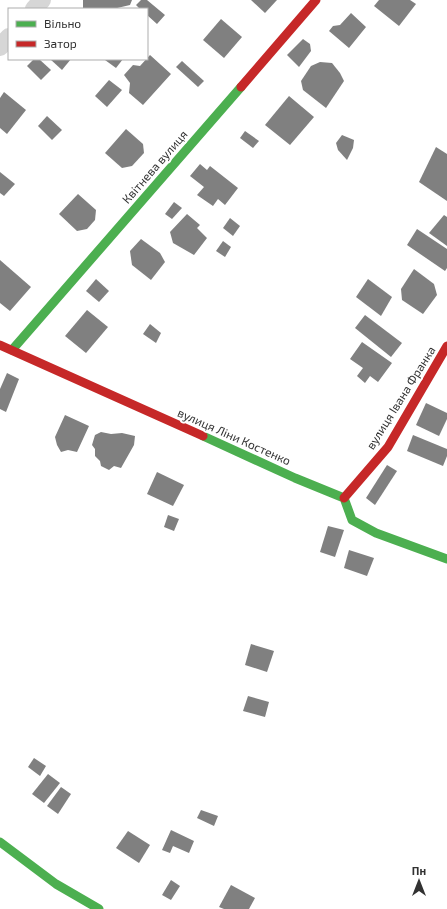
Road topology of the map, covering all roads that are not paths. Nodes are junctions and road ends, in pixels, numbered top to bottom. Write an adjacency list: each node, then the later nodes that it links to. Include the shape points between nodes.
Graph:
1 (42, 0): 3 (street)
2 (316, 0): 8 (street, Квітнева вулиця)
3 (35, 8)
4 (8, 38): 5 (street)
5 (0, 47)
6 (0, 345): 8 (street, вулиця Ліни Костенко)
7 (447, 346): 9 (street, вулиця Івана Франка, via 388,447)
8 (12, 350): 9 (street, вулиця Ліни Костенко)
9 (344, 498): 10 (street, via 352,520 376,533)
10 (447, 559)
11 (0, 842): 12 (street, via 56,884)
12 (99, 909)

